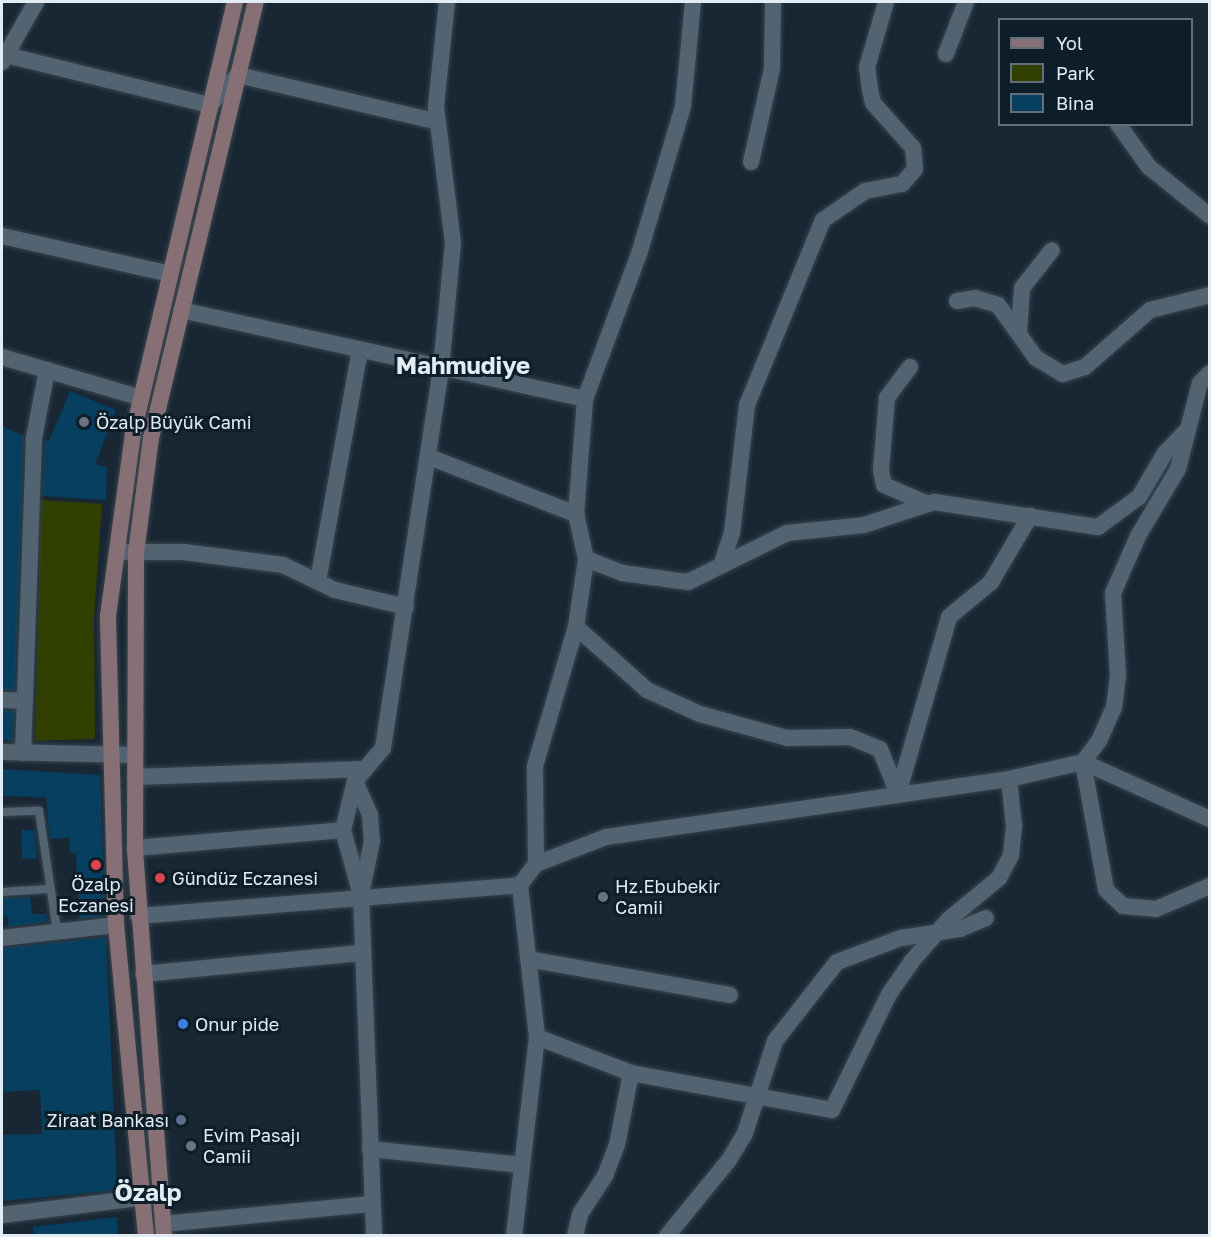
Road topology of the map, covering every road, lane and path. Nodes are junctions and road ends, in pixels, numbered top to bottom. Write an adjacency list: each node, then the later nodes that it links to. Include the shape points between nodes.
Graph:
1 (36, 2): 10 (street)
2 (235, 2): 12 (main road)
3 (256, 2): 11 (main road)
4 (447, 2): 13 (street)
5 (693, 2): 31 (street, via 683,106 639,254)
6 (772, 2): 15 (street, via 772,69)
7 (886, 2): 40 (street, via 867,68 870,90 873,103 913,148 915,170 902,184 865,191 823,220 747,405 732,533)
8 (966, 2): 9 (street)
9 (946, 54)
10 (3, 57): 12 (street)
11 (238, 75): 12 (street); 13 (street); 22 (main road)
12 (210, 105): 19 (main road)
13 (438, 122): 27 (street, via 453,243)
14 (1119, 126): 16 (street, via 1149,167)
15 (751, 162)
16 (1209, 216)
17 (2, 236): 19 (street)
18 (1052, 250): 23 (street, via 1022,288)
19 (170, 274): 30 (main road)
20 (1209, 295): 23 (street, via 1150,310 1085,368 1063,374 1036,358)
21 (957, 301): 23 (street, via 975,298 998,305)
22 (181, 310): 24 (street); 38 (main road, via 151,438)
23 (1019, 332)
24 (360, 350): 27 (street); 41 (street)
25 (2, 357): 28 (street)
26 (910, 367): 34 (street, via 887,398 881,470 884,485)
27 (441, 368): 31 (street); 33 (street)
28 (47, 370): 30 (street); 45 (street, via 34,438)
29 (1209, 373): 32 (street, via 1200,383)
30 (141, 398): 37 (main road)
31 (585, 399): 35 (street)
32 (1188, 429): 36 (street, via 1165,453 1139,496 1115,519 1098,527 1077,528); 50 (street, via 1178,469 1137,536 1113,593 1118,675 1114,708 1099,741)
33 (432, 458): 35 (street); 42 (street)
34 (928, 504): 36 (street); 40 (street, via 864,525 787,533)
35 (576, 514): 39 (street)
36 (1030, 516): 54 (street, via 991,582 949,617)
37 (113, 551): 38 (street); 48 (main road)
38 (136, 553): 41 (street, via 184,552 283,565); 49 (main road)
39 (586, 559): 40 (street, via 622,573 688,582 710,574); 43 (street)
40 (723, 560)
41 (318, 581): 42 (street)
42 (406, 607): 51 (street, via 383,748)
43 (576, 627): 54 (street, via 647,690 700,714 787,738 850,738 880,749); 59 (street, via 535,766)
44 (2, 700): 45 (street)
45 (25, 701): 47 (street)
46 (2, 752): 47 (street)
47 (23, 753): 48 (street)
48 (110, 755): 49 (street); 67 (main road)
49 (134, 755): 52 (main road)
50 (1083, 762): 53 (street); 56 (street); 61 (street, via 1106,891 1123,906 1156,909)
51 (360, 775): 52 (street); 57 (street); 64 (street, via 372,841)
52 (135, 777): 58 (main road)
53 (1009, 779): 54 (street); 68 (street, via 1011,855 999,878)
54 (898, 794): 59 (street, via 606,837)
55 (2, 812): 62 (lane, via 39,812)
56 (1209, 819)
57 (343, 830): 58 (street); 64 (street)
58 (135, 848): 65 (main road)
59 (536, 864): 60 (street)
60 (520, 885): 64 (street); 72 (street)
61 (1209, 886)
62 (48, 889): 63 (lane); 69 (lane)
63 (2, 892)
64 (361, 895): 65 (street); 71 (street)
65 (138, 916): 73 (main road)
66 (986, 918): 68 (street)
67 (116, 925): 69 (street); 81 (main road)
68 (939, 931): 77 (street, via 901,938 837,962 775,1041); 77 (street, via 889,994 832,1110)
69 (57, 932): 70 (street)
70 (2, 938)
71 (363, 953): 73 (street); 78 (street)
72 (528, 959): 74 (street); 75 (street)
73 (143, 974): 80 (main road)
74 (730, 994)
75 (537, 1037): 76 (street); 79 (street)
76 (631, 1072): 77 (street); 88 (street, via 617,1145 605,1176 580,1214)
77 (757, 1096): 89 (street, via 729,1160)
78 (370, 1149): 79 (street); 82 (street)
79 (521, 1165): 87 (street)
80 (161, 1196): 81 (street); 84 (main road)
81 (142, 1197): 83 (street); 85 (main road)
82 (372, 1204): 84 (street); 86 (street)
83 (2, 1215)
84 (164, 1230)
85 (146, 1236)
86 (374, 1236)
87 (514, 1236)
88 (575, 1236)
89 (667, 1236)

